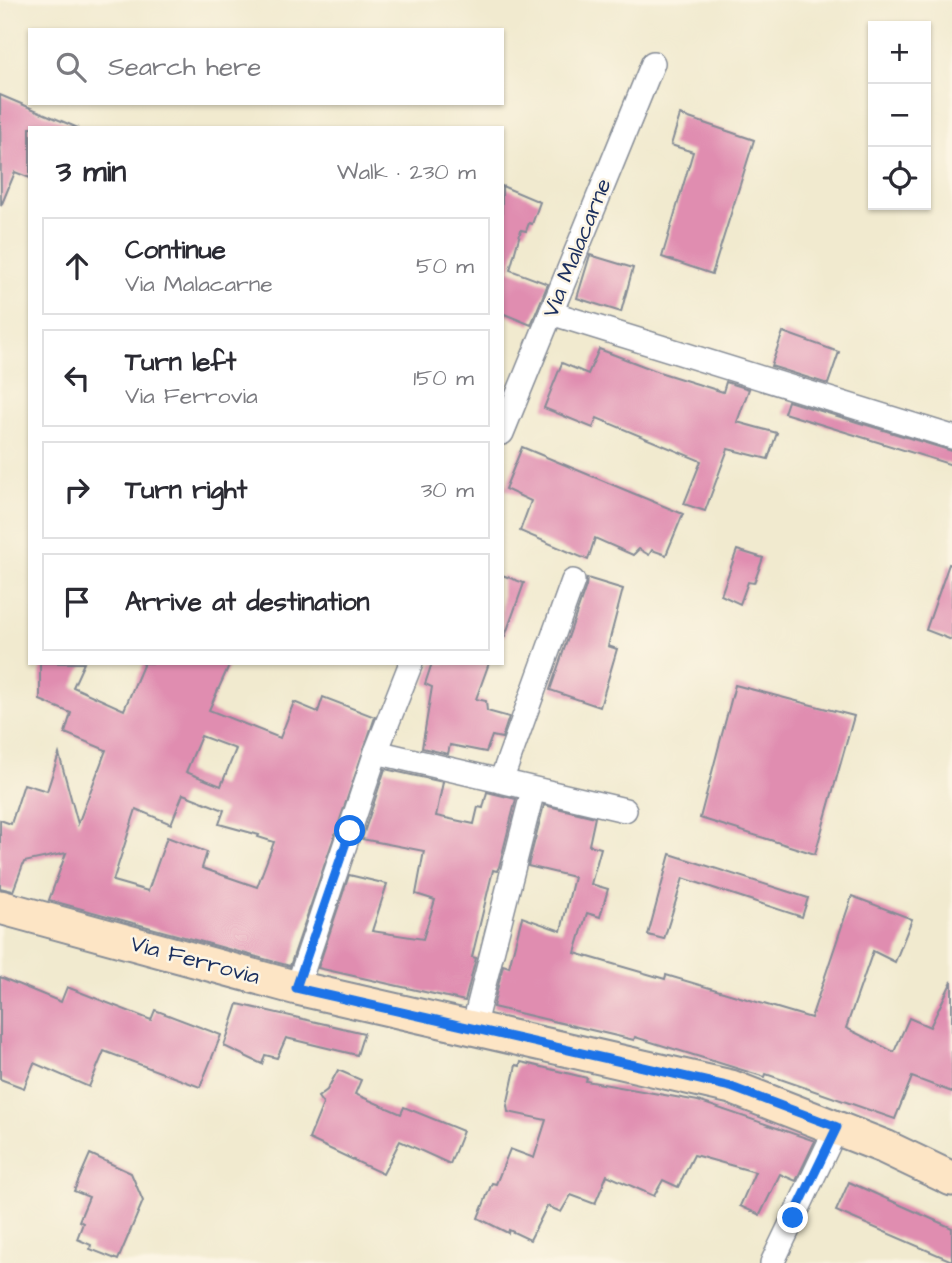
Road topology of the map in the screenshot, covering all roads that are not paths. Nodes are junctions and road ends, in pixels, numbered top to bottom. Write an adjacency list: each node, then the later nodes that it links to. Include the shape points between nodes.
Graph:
1 (653, 64): 2 (street, Via Malacarne)
2 (551, 313): 3 (street, Via Malacarne); 4 (street)
3 (504, 428)
4 (952, 437)
5 (573, 581): 8 (street)
6 (410, 665): 7 (street)
7 (376, 752): 8 (street); 12 (street)
8 (501, 781): 9 (street)
9 (533, 790): 10 (street); 13 (street)
10 (625, 810)
11 (1, 910): 12 (main road, Via Ferrovia)
12 (296, 988): 13 (main road, Via Ferrovia)
13 (473, 1028): 14 (main road, Via Ferrovia, via 731,1087)
14 (837, 1127): 15 (main road, Via Ferrovia); 16 (street)
15 (952, 1179)
16 (772, 1263)

